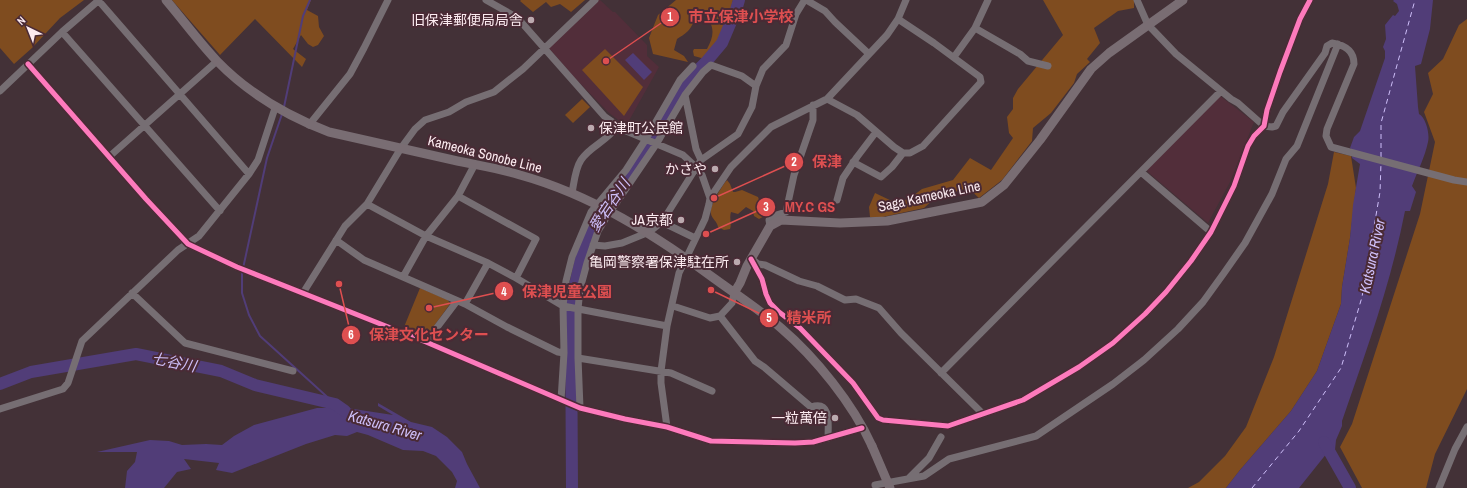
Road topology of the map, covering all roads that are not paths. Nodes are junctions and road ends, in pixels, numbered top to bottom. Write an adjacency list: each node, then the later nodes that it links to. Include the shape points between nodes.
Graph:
1 (98, 0): 15 (street); 27 (street)
2 (166, 0): 20 (main road, Kameoka Sonobe Line)
3 (388, 0): 33 (street, via 350,74)
4 (486, 0): 17 (street, via 516,17)
5 (595, 0): 17 (street)
6 (806, 0): 18 (street, via 825,11); 24 (street, via 796,14 786,45 762,69)
7 (906, 0): 12 (street)
8 (988, 0): 14 (street)
9 (1137, 0): 13 (street)
10 (1183, 0): 13 (main road, Saga Kameoka Line)
11 (1310, 0): 35 (street, via 1280,72)
12 (898, 19): 18 (street); 19 (street)
13 (1148, 24): 26 (street, via 1176,54); 57 (main road, Saga Kameoka Line, via 1091,69 1004,185 982,202 887,221 840,223 781,220)
14 (975, 28): 19 (street); 23 (street, via 1028,61)
15 (62, 32): 21 (street); 32 (street)
16 (1338, 44): 35 (street, via 1328,46 1276,126); 48 (street, via 1348,48 1354,64 1327,129 1326,136 1331,147); 96 (street, via 1297,146 1286,159 1272,194 1245,243 1203,302 1178,329 1113,384 1036,436 949,459 924,476)
17 (544, 48): 34 (street, via 605,117); 39 (street, via 494,92 425,120)
18 (869, 54): 29 (street)
19 (954, 57): 40 (street, via 980,77 981,82 924,146 910,153)
20 (217, 61): 27 (street); 31 (main road, Kameoka Sonobe Line, via 245,86)
21 (28, 64): 25 (street); 41 (street)
22 (692, 66): 37 (street, via 680,80)
23 (1048, 66)
24 (756, 86): 28 (street, via 742,76 711,65); 42 (street, via 752,107 738,134)
25 (0, 91)
26 (1221, 91): 35 (street); 46 (street)
27 (180, 94): 32 (street); 47 (street)
28 (685, 95): 38 (street); 42 (street, via 696,149)
29 (826, 99): 30 (street); 36 (street, via 857,115)
30 (813, 105): 51 (street, via 771,127 731,167); 57 (street, via 813,120 794,175 786,212 773,216 769,220)
31 (277, 108): 33 (main road, Kameoka Sonobe Line); 47 (street, via 258,160)
32 (144, 124): 41 (street); 55 (street)
33 (309, 125): 39 (main road, Kameoka Sonobe Line)
34 (617, 126): 37 (street); 49 (street, via 613,133 581,160)
35 (1264, 126): 59 (street, via 1248,146 1234,186)
36 (876, 132): 40 (street); 43 (street)
37 (647, 139): 38 (street); 54 (street, via 618,181)
38 (656, 143): 45 (street, via 683,154); 54 (street)
39 (401, 148): 44 (main road, Kameoka Sonobe Line); 53 (street)
40 (903, 153): 43 (street, via 881,177)
41 (110, 156): 63 (street)
42 (701, 160): 45 (street)
43 (853, 162): 52 (street, via 843,178)
44 (474, 164): 49 (main road, Kameoka Sonobe Line, via 520,175); 50 (street)
45 (696, 167): 51 (street, via 702,175); 56 (street)
46 (1141, 172): 59 (street); 85 (street)
47 (249, 174): 55 (street)
48 (1467, 182)
49 (572, 193): 54 (main road, Kameoka Sonobe Line)
50 (458, 196): 60 (street); 69 (street, via 536,239)
51 (710, 198): 61 (street, via 705,219)
52 (837, 200)
53 (367, 204): 60 (street); 62 (street, via 345,226)
54 (604, 208): 58 (main road, Kameoka Sonobe Line); 64 (street); 75 (street, via 591,212 584,227 566,280)
55 (220, 211): 63 (street, via 199,236)
56 (662, 222): 58 (street); 61 (street)
57 (770, 226): 66 (main road)
58 (649, 232): 64 (street, via 615,245); 65 (main road, Kameoka Sonobe Line)
59 (1211, 232): 90 (street, via 1166,292 1112,343 1079,368 1023,400)
60 (426, 236): 67 (street); 68 (street)
61 (695, 238): 65 (street)
62 (336, 240): 68 (street, via 364,260); 71 (street)
63 (188, 244): 70 (street, via 178,250); 71 (street)
64 (593, 245): 77 (street)
65 (687, 258): 72 (main road, Kameoka Sonobe Line); 76 (street, via 679,273)
66 (751, 259): 72 (main road); 85 (street, via 845,300 856,299 879,308); 90 (street, via 762,279 770,303 800,328 849,379 878,418 948,426)
67 (488, 263): 69 (street); 74 (street)
68 (403, 277): 73 (street)
69 (516, 278): 75 (street)
70 (132, 293): 83 (street, via 185,343); 89 (street, via 82,341 68,383 63,389)
71 (303, 293): 80 (street)
72 (734, 293): 78 (street, via 732,303); 93 (main road, Kameoka Sonobe Line, via 780,327 814,361 839,391)
73 (457, 301): 74 (street); 80 (street)
74 (465, 304): 81 (street)
75 (564, 306): 77 (street); 81 (street)
76 (673, 306): 78 (street, via 710,318); 79 (street)
77 (576, 308): 79 (street); 82 (street)
78 (720, 316): 95 (street, via 755,361 811,407 817,405 824,408 827,412)
79 (667, 326): 84 (street)
80 (426, 342): 87 (street)
81 (564, 354): 87 (street)
82 (578, 358): 84 (street); 88 (street)
83 (293, 371)
84 (661, 371): 86 (street, via 672,373); 91 (street)
85 (941, 373): 90 (street)
86 (712, 391)
87 (564, 401): 88 (street)
88 (578, 408): 91 (street)
89 (0, 409)
90 (983, 414)
91 (667, 427): 95 (street, via 711,440 795,443)
92 (1467, 427): 99 (street)
93 (862, 428): 95 (street); 98 (main road, Kameoka Sonobe Line, bridge)
94 (941, 437): 96 (street, via 929,458)
95 (828, 438)
96 (909, 478): 97 (street)
97 (875, 485)
98 (890, 488)
99 (1439, 488)

